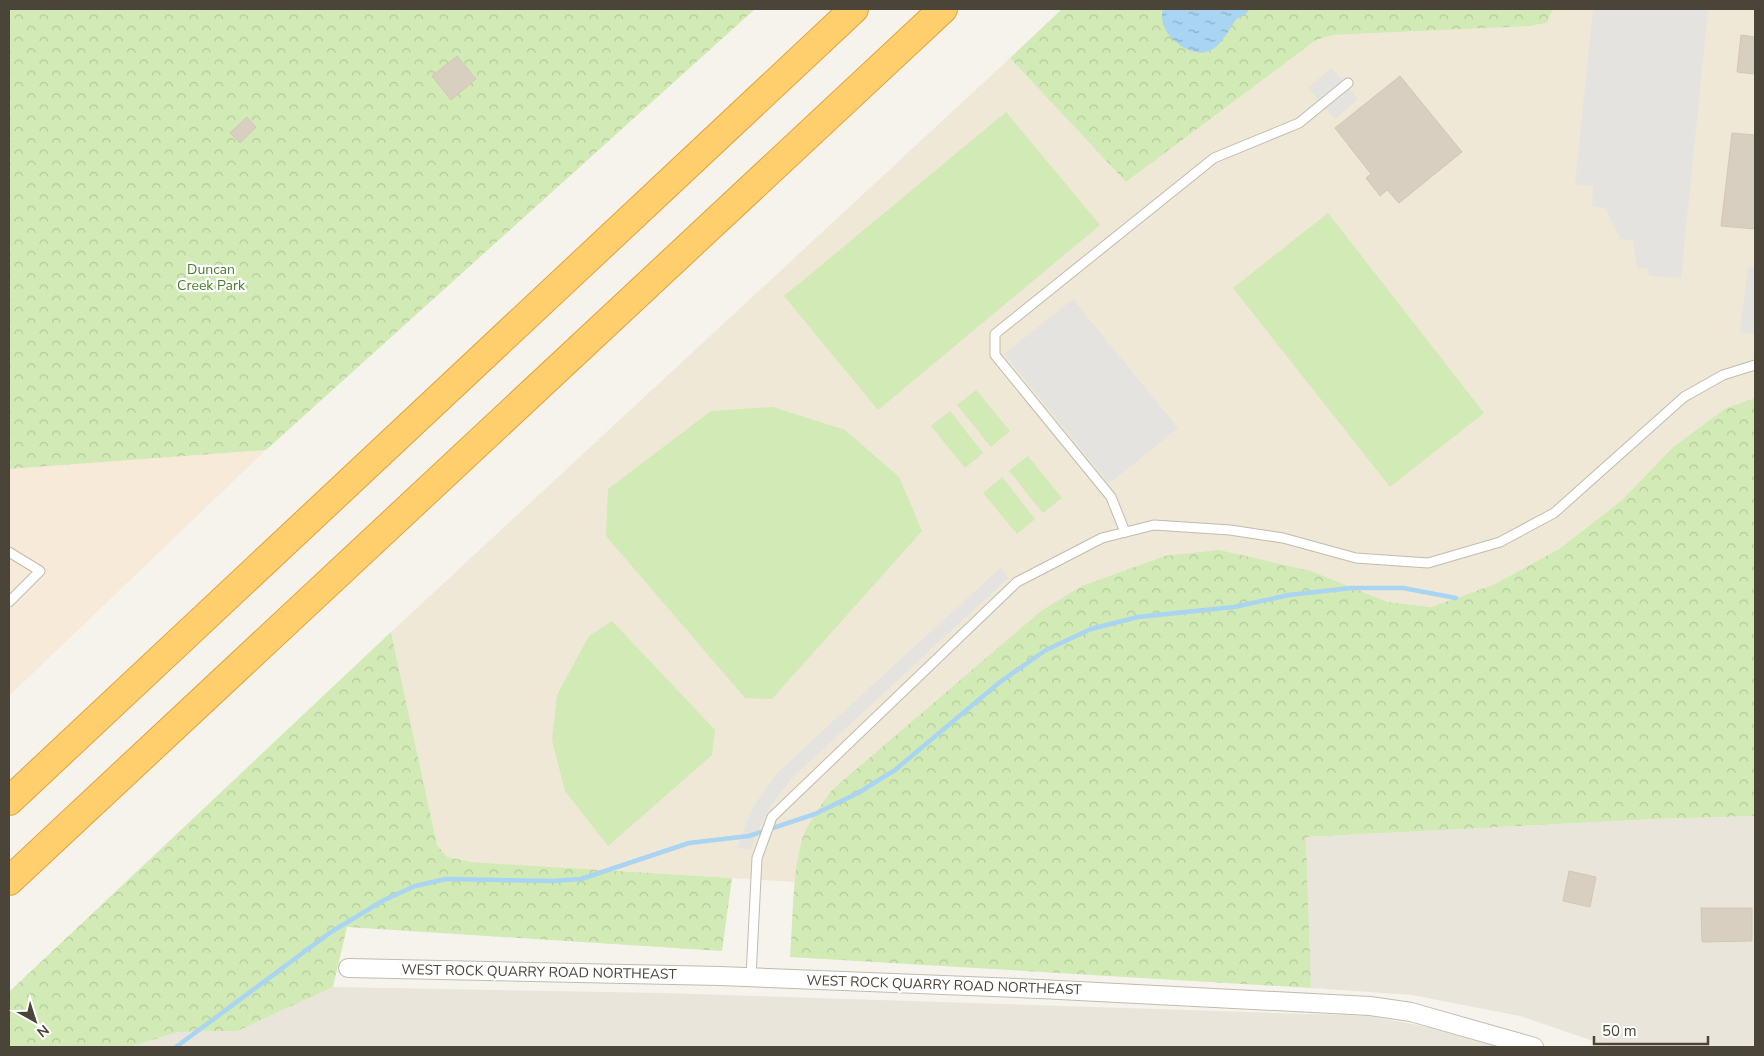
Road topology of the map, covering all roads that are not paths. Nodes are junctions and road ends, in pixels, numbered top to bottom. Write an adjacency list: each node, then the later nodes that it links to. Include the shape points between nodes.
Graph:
1 (854, 9): 8 (highway)
2 (943, 9): 9 (highway)
3 (1348, 83): 5 (lane, via 1299,122 1214,158 995,334 995,356 1111,497)
4 (1755, 365): 5 (lane, via 1722,375 1684,397 1554,513 1500,542 1428,563 1356,558 1283,538 1230,530 1154,525)
5 (1125, 532): 11 (lane, via 1102,538 1017,582 772,817 757,858)
6 (9, 552): 7 (lane, via 40,571)
7 (9, 602)
8 (9, 800)
9 (9, 881)
10 (348, 968): 11 (street, WEST ROCK QUARRY ROAD NORTHEAST)
11 (751, 977): 12 (street, WEST ROCK QUARRY ROAD NORTHEAST, via 1370,1006 1412,1012)
12 (1534, 1047)

